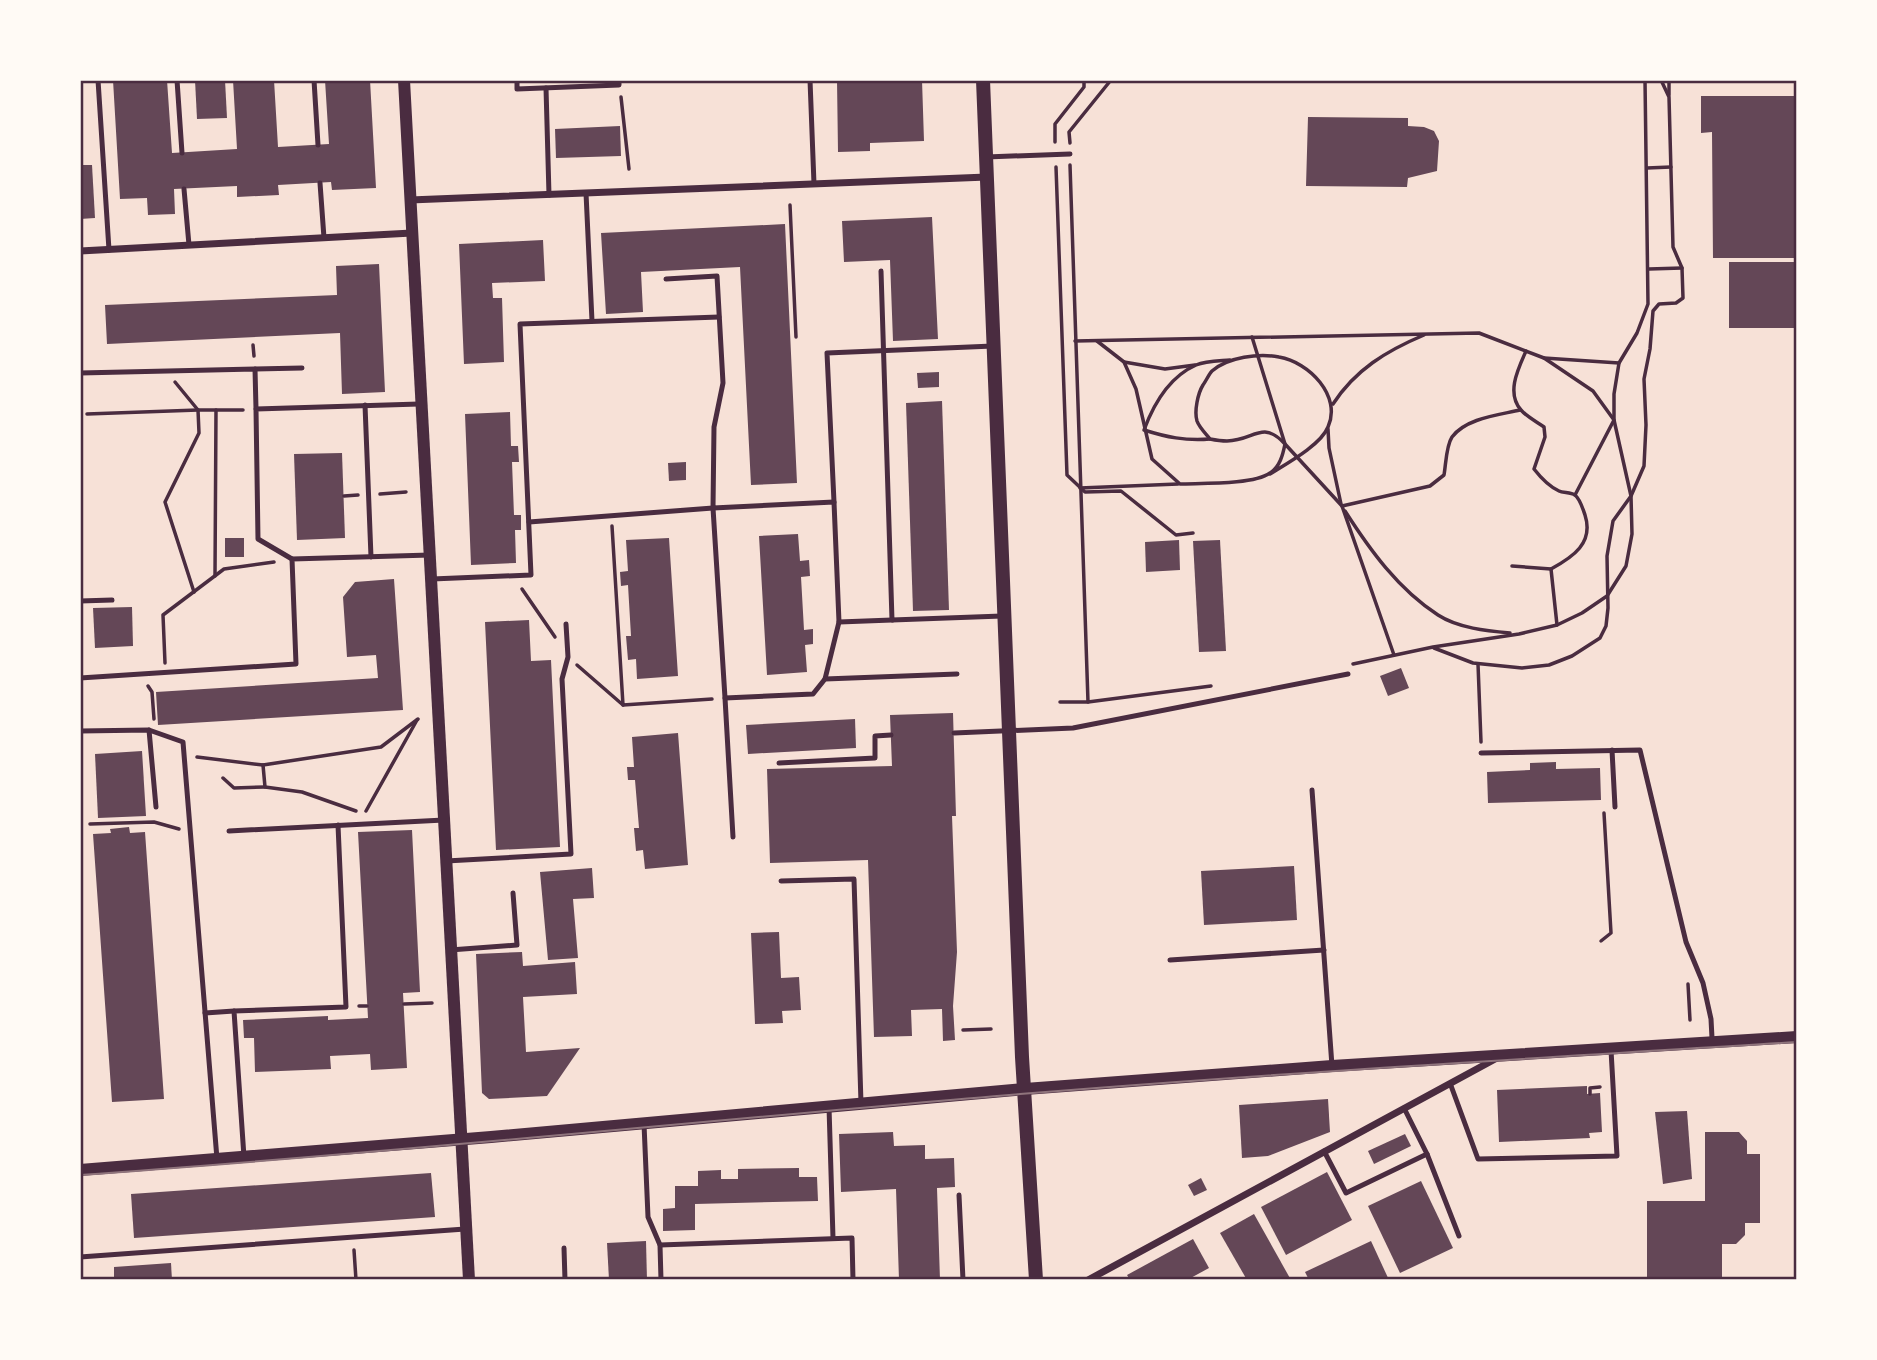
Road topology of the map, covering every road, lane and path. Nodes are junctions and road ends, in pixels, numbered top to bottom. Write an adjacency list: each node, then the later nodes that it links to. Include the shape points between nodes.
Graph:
1 (98, 80): 35 (lane)
2 (177, 80): 17 (lane)
3 (314, 80): 16 (lane)
4 (404, 80): 30 (street)
5 (517, 80): 14 (lane, via 517,89)
6 (810, 80): 26 (lane)
7 (983, 80): 20 (main road)
8 (1084, 80): 18 (path, via 1084,87 1055,124)
9 (1111, 80): 19 (path, via 1069,132)
10 (1645, 80): 22 (path)
11 (1661, 80): 15 (path)
12 (1670, 80): 15 (path)
13 (619, 83): 14 (lane); 23 (path)
14 (546, 88): 29 (lane)
15 (1669, 97): 21 (path)
16 (318, 145)
17 (182, 153)
18 (1056, 154): 19 (lane); 20 (lane); 77 (path, via 1068,475)
19 (1070, 154): 46 (path)
20 (986, 157): 24 (main road)
21 (1671, 167): 22 (path); 37 (path, via 1673,247)
22 (1647, 168): 38 (path)
23 (629, 169)
24 (987, 177): 26 (street); 48 (main road)
25 (320, 183): 33 (lane)
26 (814, 184): 28 (street)
27 (184, 189): 34 (lane)
28 (586, 193): 29 (street); 42 (lane)
29 (550, 195): 30 (street)
30 (410, 200): 32 (street)
31 (790, 205): 44 (path)
32 (412, 233): 33 (street); 61 (street)
33 (324, 238): 34 (street)
34 (189, 245): 35 (street)
35 (110, 250): 36 (street)
36 (80, 251)
37 (1682, 268): 38 (path); 79 (path, via 1683,298 1659,304 1653,311 1644,379 1644,466)
38 (1649, 270): 55 (path, via 1648,304)
39 (881, 271): 49 (lane)
40 (666, 279): 41 (lane, via 717,276)
41 (719, 317): 42 (lane); 82 (lane, via 723,383 714,426)
42 (592, 321): 84 (lane, via 520,324)
43 (1427, 334): 45 (path); 50 (path, via 1479,333); 62 (path, via 1368,364)
44 (796, 337)
45 (1252, 337): 47 (path); 51 (path)
46 (1075, 341): 47 (path); 77 (path)
47 (1097, 341): 54 (path)
48 (993, 346): 49 (lane); 97 (main road)
49 (883, 351): 80 (lane, via 827,354); 98 (lane)
50 (1526, 351): 52 (path); 67 (path, via 1515,377 1514,394)
51 (1258, 356): 53 (path); 62 (path, via 1282,357 1299,366 1321,381); 73 (path)
52 (1544, 358): 55 (path); 69 (path, via 1592,391)
53 (1236, 359): 56 (path); 72 (path, via 1212,371 1198,393 1197,421)
54 (1124, 362): 56 (path, via 1165,369); 71 (path, via 1136,389)
55 (1619, 363): 69 (path)
56 (1197, 365): 71 (path, via 1167,386)
57 (302, 368): 58 (lane)
58 (255, 369): 59 (lane); 64 (lane)
59 (80, 373)
60 (172, 379): 65 (path)
61 (421, 404): 63 (lane); 86 (street)
62 (1333, 404): 70 (path)
63 (365, 405): 64 (lane); 87 (lane)
64 (256, 409): 66 (path); 88 (lane, via 258,539)
65 (198, 410): 66 (path); 68 (path); 93 (path, via 199,433 165,502)
66 (216, 410): 91 (path)
67 (1521, 410): 78 (path, via 1545,427 1534,469 1543,481); 81 (path, via 1488,417 1452,437 1444,475 1430,486)
68 (87, 414)
69 (1614, 420): 78 (path); 79 (path)
70 (1328, 427): 74 (path); 81 (path)
71 (1144, 429): 72 (path, via 1167,438); 76 (path, via 1152,459)
72 (1210, 439): 73 (path, via 1228,441 1262,431 1275,433)
73 (1285, 444): 74 (path); 75 (path, via 1282,459)
74 (1297, 457): 75 (path); 81 (path)
75 (1270, 474): 76 (path, via 1238,482)
76 (1180, 484): 77 (path)
77 (1080, 488): 85 (path, via 1085,492 1121,491 1177,535); 112 (path, via 1088,702)
78 (1575, 495): 90 (path, via 1587,521 1586,541 1577,553)
79 (1631, 496): 94 (path, via 1632,534 1626,566); 94 (path, via 1614,521 1606,556)
80 (834, 502): 82 (lane); 99 (lane)
81 (1342, 506): 102 (path, via 1365,543 1403,587 1440,616 1482,631); 103 (path)
82 (713, 508): 83 (lane); 111 (lane)
83 (611, 516): 84 (lane); 111 (path, via 623,705)
84 (528, 522): 92 (lane, via 531,575)
85 (1193, 533)
86 (430, 555): 87 (lane); 92 (street)
87 (371, 556): 88 (lane)
88 (292, 559): 91 (path, via 224,569); 105 (lane, via 296,664)
89 (1512, 566): 90 (path)
90 (1551, 569): 101 (path)
91 (215, 576): 93 (path)
92 (432, 579): 128 (street)
93 (194, 592): 105 (path, via 163,615)
94 (1607, 596): 101 (path); 104 (path, via 1606,626 1600,638 1572,656 1522,668)
95 (113, 600): 96 (lane)
96 (80, 601)
97 (1004, 616): 98 (lane); 115 (main road)
98 (892, 620): 99 (lane)
99 (839, 622): 110 (lane)
100 (566, 624): 134 (lane, via 568,657 562,679 571,855)
101 (1557, 625): 102 (path)
102 (1519, 634): 104 (path, via 1433,648)
103 (1394, 655)
104 (1478, 664): 119 (path)
105 (166, 672): 106 (lane)
106 (138, 674): 109 (lane); 114 (path, via 152,692)
107 (957, 674): 110 (lane)
108 (1348, 674): 115 (lane, via 1073,728)
109 (80, 678)
110 (825, 679): 111 (lane, via 813,694)
111 (725, 698): 133 (lane)
112 (1060, 702)
113 (80, 731): 114 (lane)
114 (152, 731): 120 (lane, via 183,742); 126 (lane)
115 (1009, 732): 116 (lane); 156 (main road)
116 (954, 733)
117 (891, 735): 121 (lane, via 875,736 875,758)
118 (1612, 750): 119 (lane); 127 (lane); 150 (lane, via 1640,750 1686,942 1703,984)
119 (1481, 753)
120 (185, 756): 122 (path); 132 (lane)
121 (779, 763)
122 (263, 765): 124 (path); 124 (path, via 381,747 418,719 364,814 302,792)
123 (223, 778): 124 (path, via 234,788)
124 (265, 787)
125 (1312, 790): 139 (lane)
126 (156, 807)
127 (1615, 807): 137 (path, via 1604,813 1611,933)
128 (444, 820): 130 (lane); 134 (street)
129 (90, 824): 132 (path, via 154,822)
130 (338, 825): 131 (lane); 144 (lane, via 346,1007)
131 (229, 831)
132 (192, 833): 145 (lane)
133 (733, 837)
134 (446, 861): 138 (street)
135 (781, 881): 158 (lane, via 854,879)
136 (513, 893): 138 (lane, via 517,946)
137 (1601, 942)
138 (450, 950): 162 (street)
139 (1324, 950): 140 (lane); 153 (lane)
140 (1171, 960)
141 (1688, 985): 146 (path)
142 (432, 1003): 143 (path)
143 (404, 1004)
144 (234, 1011): 145 (lane); 165 (lane)
145 (205, 1013): 166 (lane)
146 (1690, 1020)
147 (963, 1030): 148 (path)
148 (991, 1030)
149 (1797, 1037): 150 (street)
150 (1716, 1042): 151 (street)
151 (1611, 1049): 152 (street); 154 (lane, via 1617,1156 1478,1159)
152 (1501, 1056): 153 (street); 154 (street)
153 (1332, 1066): 156 (street)
154 (1450, 1083): 160 (street)
155 (1602, 1087): 157 (path, via 1590,1088)
156 (1025, 1089): 158 (street); 182 (main road)
157 (1590, 1094)
158 (861, 1104): 159 (street)
159 (829, 1107): 161 (street); 172 (lane)
160 (1404, 1108): 163 (street); 164 (lane)
161 (644, 1124): 162 (street); 173 (lane, via 648,1217)
162 (460, 1140): 165 (street); 169 (street)
163 (1324, 1152): 164 (lane, via 1346,1193); 183 (street)
164 (1427, 1154): 170 (lane)
165 (244, 1157): 166 (street)
166 (217, 1159): 167 (street)
167 (80, 1170)
168 (959, 1195): 181 (lane)
169 (466, 1229): 171 (lane); 177 (street)
170 (1459, 1236)
171 (354, 1237): 175 (lane); 176 (path)
172 (833, 1238): 173 (lane); 180 (lane, via 852,1238)
173 (660, 1245): 179 (lane)
174 (564, 1248): 178 (lane)
175 (80, 1257)
176 (356, 1279)
177 (469, 1279)
178 (565, 1279)
179 (661, 1279)
180 (853, 1279)
181 (963, 1279)
182 (1036, 1279)
183 (1088, 1279)

